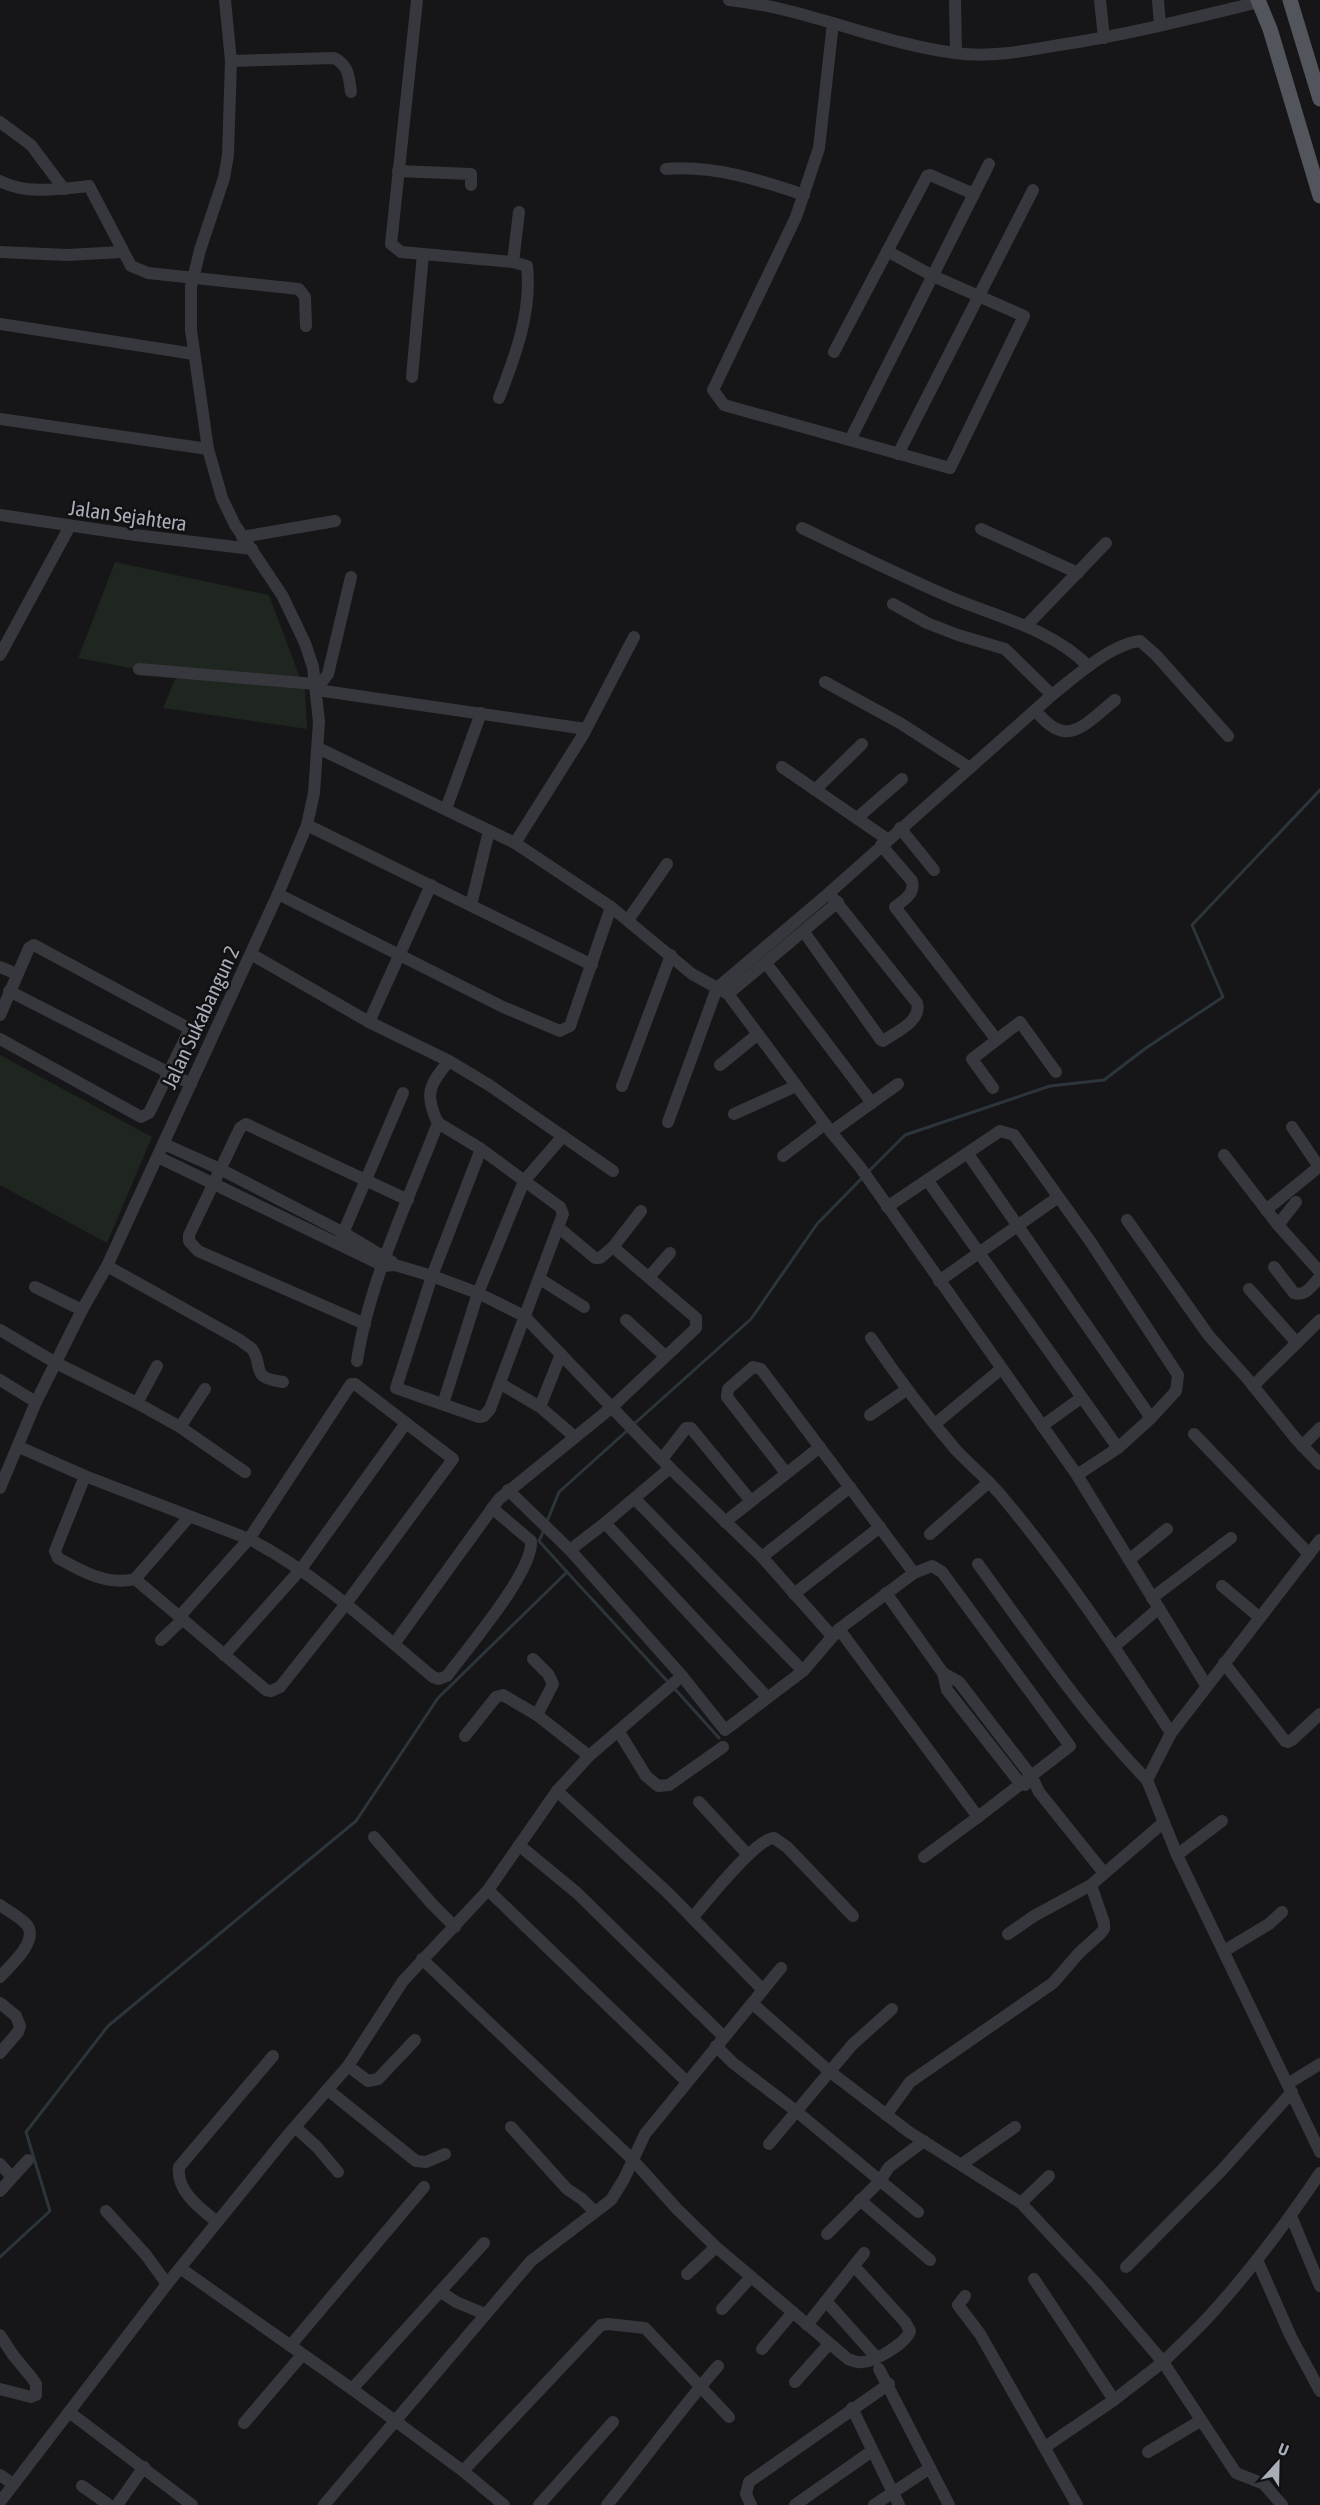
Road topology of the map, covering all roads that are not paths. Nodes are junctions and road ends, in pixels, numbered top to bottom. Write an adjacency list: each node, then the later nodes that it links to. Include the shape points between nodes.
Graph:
1 (225, 0): 14 (street, Jalan Sukabangun 2)
2 (417, 0): 20 (street)
3 (729, 0): 9 (street)
4 (955, 0): 13 (street)
5 (1100, 0): 12 (street)
6 (1158, 0): 11 (street)
7 (1292, 0): 16 (main road)
8 (1259, 1): 11 (street); 27 (main road)
9 (778, 5): 10 (street)
10 (833, 23): 13 (street); 26 (street, via 819,148)
11 (1160, 25): 12 (street)
12 (1104, 38): 13 (street, via 1018,52)
13 (956, 53)
14 (231, 61): 15 (street, via 334,57 346,68); 34 (street, Jalan Sukabangun 2, via 231,112 224,178)
15 (351, 92)
16 (1320, 99)
17 (0, 122): 23 (street, via 31,145)
18 (989, 164): 25 (street)
19 (666, 169): 26 (street, via 738,175)
20 (398, 171): 22 (street, via 471,174); 32 (street, via 391,244 401,252)
21 (0, 181): 23 (street, via 27,189)
22 (471, 185)
23 (64, 189): 31 (street, via 89,186)
24 (1033, 190): 36 (street)
25 (974, 194): 29 (street, via 930,175); 35 (street)
26 (804, 195): 44 (street, via 713,390 724,405)
27 (1320, 196)
28 (519, 212): 33 (street)
29 (887, 251): 35 (street); 39 (street)
30 (0, 252): 31 (street)
31 (122, 252): 34 (street, via 132,268 142,272)
32 (423, 254): 33 (street); 41 (street)
33 (513, 262): 42 (street, via 527,268 526,305 518,349)
34 (194, 276): 38 (street, via 299,289 305,297); 40 (street, Jalan Sukabangun 2, via 189,309)
35 (933, 276): 36 (street); 44 (street)
36 (979, 296): 46 (street); 46 (street, via 1024,316 952,467)
37 (0, 324): 40 (street)
38 (306, 326)
39 (834, 351)
40 (194, 354): 45 (street, Jalan Sukabangun 2)
41 (411, 376)
42 (499, 398)
43 (0, 419): 45 (street)
44 (850, 440): 46 (street)
45 (208, 449): 52 (street, Jalan Sukabangun 2, via 222,498)
46 (898, 454)
47 (0, 516): 49 (street, Jalan Sejahtera)
48 (335, 521): 52 (street)
49 (70, 526): 54 (street, Jalan Sejahtera); 60 (street)
50 (802, 528): 58 (street, via 957,600)
51 (981, 529): 55 (street)
52 (242, 537): 54 (street, Jalan Sukabangun 2)
53 (1106, 543): 55 (street)
54 (252, 549): 64 (street, Jalan Sukabangun 2, via 295,622 313,667)
55 (1078, 573): 58 (street)
56 (351, 577): 64 (street, via 327,677)
57 (893, 604): 65 (street, via 948,631 1005,649)
58 (1026, 626): 61 (street)
59 (634, 637): 69 (street)
60 (0, 655)
61 (1088, 666): 65 (street); 70 (street, via 1140,641)
62 (139, 669): 64 (street)
63 (825, 682): 74 (street)
64 (316, 687): 68 (street); 72 (street, Jalan Sukabangun 2)
65 (1052, 695): 67 (street)
66 (1115, 700): 67 (street, via 1080,727 1065,733 1051,728)
67 (1036, 711): 74 (street)
68 (481, 713): 69 (street); 77 (street)
69 (586, 729): 83 (street)
70 (1228, 736)
71 (862, 744): 76 (street)
72 (318, 748): 77 (street); 79 (street, Jalan Sukabangun 2)
73 (782, 767): 76 (street)
74 (970, 768): 80 (street)
75 (902, 779): 78 (street)
76 (815, 790): 78 (street)
77 (446, 809): 81 (street)
78 (857, 818): 82 (street)
79 (307, 825): 86 (street); 88 (street, Jalan Sukabangun 2)
80 (900, 828): 82 (street); 85 (street)
81 (489, 831): 83 (street); 90 (street)
82 (884, 842): 87 (street); 110 (street, via 914,888 895,907)
83 (515, 843): 91 (street)
84 (667, 864): 92 (street)
85 (934, 870)
86 (432, 885): 90 (street); 95 (street)
87 (829, 893): 89 (street); 101 (street)
88 (278, 894): 94 (street, Jalan Sukabangun 2); 95 (street)
89 (838, 902): 93 (street); 93 (street, via 917,1003 916,1015 909,1024 881,1040)
90 (471, 905): 98 (street)
91 (611, 907): 92 (street); 98 (street)
92 (628, 920): 96 (street)
93 (804, 932): 97 (street)
94 (251, 954): 105 (street); 109 (street, Jalan Sukabangun 2)
95 (401, 955): 98 (street, via 560,1031 570,1026); 105 (street)
96 (671, 955): 101 (street, via 692,974); 117 (street)
97 (766, 963): 103 (street); 121 (street)
98 (592, 964)
99 (0, 967): 100 (street)
100 (17, 974): 102 (street); 106 (street, via 29,948 36,946)
101 (717, 988): 103 (street); 123 (street)
102 (9, 991): 104 (street); 114 (street)
103 (728, 994): 107 (street)
104 (0, 1015)
105 (369, 1022): 111 (street)
106 (190, 1029): 109 (street); 114 (street)
107 (758, 1034): 112 (street); 118 (street)
108 (0, 1039): 114 (street, via 141,1117 148,1113)
109 (210, 1039): 115 (street, Jalan Sukabangun 2)
110 (996, 1039): 113 (street, via 1020,1022); 119 (street, via 972,1059)
111 (449, 1061): 124 (street, via 430,1088 431,1109); 127 (street)
112 (720, 1065)
113 (1056, 1072)
114 (169, 1073): 115 (street)
115 (191, 1084): 128 (street, Jalan Sukabangun 2)
116 (898, 1084): 121 (street)
117 (622, 1086)
118 (796, 1086): 122 (street); 126 (street)
119 (993, 1088)
120 (403, 1093): 137 (street)
121 (872, 1103): 126 (street)
122 (734, 1114)
123 (668, 1122)
124 (438, 1123): 129 (street); 142 (street)
125 (1292, 1127): 134 (street)
126 (828, 1128): 132 (street); 144 (street)
127 (563, 1136): 136 (street); 138 (street)
128 (164, 1144): 133 (street, Jalan Sukabangun 2); 135 (street)
129 (482, 1149): 138 (street); 159 (street)
130 (968, 1154): 139 (street); 141 (street, via 1000,1131 1010,1132); 148 (street)
131 (1224, 1155): 145 (street)
132 (783, 1156)
133 (158, 1157): 140 (street); 156 (street, Jalan Sukabangun 2)
134 (1320, 1167): 145 (street)
135 (220, 1169): 137 (street, via 240,1128 246,1124); 140 (street); 151 (street)
136 (613, 1171)
137 (367, 1179): 142 (street); 151 (street)
138 (524, 1181): 150 (street, via 560,1207); 166 (street)
139 (928, 1181): 144 (street); 153 (street)
140 (214, 1182): 151 (street); 172 (street, via 189,1235 198,1251)
141 (1057, 1198): 148 (street); 195 (street, via 1178,1375 1176,1391)
142 (408, 1200): 155 (street)
143 (1296, 1202): 149 (street)
144 (887, 1207): 163 (street)
145 (1266, 1210): 149 (street)
146 (641, 1211): 152 (street)
147 (1127, 1220): 185 (street, via 1209,1336)
148 (1018, 1225): 153 (street); 195 (street)
149 (1278, 1226): 158 (street)
150 (558, 1227): 152 (street, via 595,1258 604,1257); 162 (street)
151 (341, 1238): 155 (street)
152 (613, 1247): 160 (street)
153 (979, 1252): 163 (street); 188 (street)
154 (670, 1253): 160 (street)
155 (388, 1263): 159 (street); 172 (street)
156 (107, 1266): 168 (street, Jalan Sukabangun 2); 183 (street, via 240,1340 252,1350 262,1375)
157 (1274, 1267): 161 (street, via 1298,1295 1304,1294)
158 (1320, 1272)
159 (432, 1276): 166 (street); 191 (street, via 396,1388)
160 (649, 1277): 177 (street, via 697,1321 696,1328)
161 (1320, 1277)
162 (540, 1279): 167 (street); 169 (street)
163 (939, 1281): 181 (street)
164 (35, 1287): 168 (street)
165 (1249, 1289): 175 (street)
166 (478, 1293): 169 (street); 191 (street)
167 (584, 1307)
168 (82, 1310): 179 (street, Jalan Sukabangun 2)
169 (524, 1316): 176 (street); 184 (street)
170 (626, 1320): 177 (street)
171 (1320, 1320): 175 (street)
172 (365, 1324): 178 (street)
173 (0, 1330): 179 (street)
174 (871, 1338): 187 (street)
175 (1297, 1343): 185 (street)
176 (561, 1354): 192 (street); 193 (street)
177 (665, 1356): 193 (street)
178 (357, 1361)
179 (56, 1363): 189 (street, Jalan Sukabangun 2); 190 (street)
180 (158, 1366): 190 (street)
181 (1002, 1369): 197 (street); 198 (street)
182 (0, 1380): 189 (street)
183 (283, 1382)
184 (501, 1384): 191 (street, via 484,1416); 192 (street)
185 (1253, 1386): 203 (street)
186 (205, 1389): 199 (street)
187 (906, 1390): 194 (street); 197 (street)
188 (1081, 1398): 198 (street); 206 (street)
189 (36, 1402): 204 (street, Jalan Sukabangun 2)
190 (137, 1403): 199 (street)
191 (443, 1404)
192 (540, 1407): 202 (street)
193 (614, 1410): 202 (street); 207 (street)
194 (870, 1415)
195 (1151, 1418): 206 (street)
196 (406, 1423): 227 (street, via 351,1384); 234 (street); 241 (street, via 453,1459)
197 (935, 1424): 213 (street)
198 (1042, 1426): 211 (street)
199 (180, 1427): 209 (street)
200 (1320, 1428): 203 (street)
201 (1194, 1434): 230 (street)
202 (575, 1437): 216 (street)
203 (1302, 1446): 208 (street)
204 (19, 1447): 212 (street); 215 (street, Jalan Sukabangun 2)
205 (820, 1447): 210 (street); 210 (street, via 760,1369 753,1367 728,1389 727,1396); 214 (street)
206 (1118, 1448): 211 (street)
207 (664, 1461): 217 (street); 218 (street, via 677,1438 691,1428); 221 (street)
208 (1320, 1464)
209 (245, 1472)
210 (786, 1473): 218 (street)
211 (1077, 1475): 232 (street)
212 (85, 1476): 220 (street); 236 (street, via 56,1555 77,1569 104,1579)
213 (989, 1482): 225 (street); 247 (street)
214 (850, 1486): 223 (street); 231 (street)
215 (0, 1488)
216 (511, 1493): 219 (street); 229 (street)
217 (635, 1499): 222 (street); 251 (street)
218 (751, 1501): 221 (street)
219 (492, 1508): 246 (street); 246 (street, via 531,1541 529,1557 515,1584 447,1676 433,1677)
220 (189, 1517): 227 (street); 236 (street)
221 (725, 1522): 231 (street)
222 (606, 1523): 229 (street); 255 (street)
223 (880, 1527): 235 (street); 239 (street)
224 (1167, 1529): 232 (street)
225 (930, 1534)
226 (1231, 1538): 240 (street)
227 (249, 1539): 234 (street); 243 (street)
228 (1320, 1539): 230 (street)
229 (570, 1550): 253 (street)
230 (1309, 1554): 242 (street)
231 (762, 1557): 239 (street)
232 (1129, 1560): 240 (street)
233 (978, 1564): 266 (street, via 1113,1744)
234 (301, 1569): 241 (street); 248 (street)
235 (914, 1573): 238 (street); 265 (street, via 932,1566 942,1572 1070,1746)
236 (135, 1579): 243 (street)
237 (1222, 1586): 242 (street)
238 (886, 1593): 244 (street); 252 (street)
239 (794, 1594): 244 (street)
240 (1155, 1603): 247 (street); 254 (street)
241 (345, 1605): 246 (street); 248 (street, via 275,1690 266,1690)
242 (1259, 1617): 250 (street)
243 (181, 1618): 245 (street); 248 (street)
244 (836, 1632): 251 (street); 271 (street)
245 (161, 1640)
246 (394, 1644)
247 (1115, 1646): 261 (street)
248 (224, 1655)
249 (533, 1659): 256 (street, via 553,1684)
250 (1224, 1663): 254 (street); 257 (street, via 1285,1741 1292,1740)
251 (803, 1671): 255 (street)
252 (943, 1673): 258 (street, via 959,1683); 259 (street, via 947,1690)
253 (675, 1683): 255 (street, via 725,1730); 260 (street)
254 (1206, 1685): 261 (street)
255 (767, 1697)
256 (537, 1714): 262 (street, via 508,1696 499,1695); 264 (street)
257 (1320, 1714)
258 (988, 1722): 259 (street); 265 (street)
259 (977, 1730): 267 (street)
260 (619, 1732): 263 (street, via 646,1776 658,1786 669,1785); 264 (street)
261 (1171, 1733): 266 (street)
262 (465, 1736)
263 (723, 1747)
264 (589, 1756): 268 (street)
265 (1032, 1777): 267 (street); 269 (street)
266 (1147, 1780): 273 (street)
267 (1020, 1783): 269 (street); 271 (street)
268 (557, 1791): 275 (street); 285 (street)
269 (1039, 1792): 279 (street)
270 (699, 1802): 276 (street)
271 (978, 1817): 278 (street)
272 (1222, 1821): 277 (street)
273 (1164, 1822): 277 (street); 279 (street)
274 (374, 1837): 286 (street)
275 (520, 1846): 281 (street); 297 (street, via 577,1893)
276 (748, 1855): 284 (street, via 764,1840 778,1840); 285 (street)
277 (1177, 1855): 288 (street)
278 (924, 1857)
279 (1104, 1873): 280 (street)
280 (1091, 1885): 287 (street); 307 (street, via 1104,1923 1100,1934 1042,1991 910,2082)
281 (488, 1890): 286 (street); 303 (street)
282 (0, 1905): 291 (street, via 26,1925 30,1936 28,1944)
283 (1282, 1912): 288 (street)
284 (853, 1916)
285 (693, 1917): 292 (street)
286 (454, 1927): 289 (street)
287 (1008, 1934)
288 (1224, 1951): 304 (street)
289 (422, 1959): 301 (street, via 389,2000); 315 (street)
290 (780, 1968): 292 (street)
291 (0, 1977)
292 (763, 1990): 294 (street)
293 (0, 2003): 298 (street, via 19,2020 18,2032)
294 (753, 2004): 297 (street); 302 (street)
295 (891, 2009): 302 (street)
296 (415, 2040): 301 (street, via 378,2079 368,2081)
297 (720, 2041): 303 (street); 306 (street, via 733,2063)
298 (0, 2053)
299 (273, 2056): 332 (street, via 179,2167 183,2190)
300 (1320, 2064): 304 (street)
301 (348, 2066): 305 (street)
302 (829, 2071): 306 (street); 307 (street)
303 (687, 2082): 315 (street, via 645,2134)
304 (1290, 2087): 313 (street); 340 (street, via 1221,2171)
305 (328, 2090): 308 (street); 314 (street, via 416,2160 426,2162)
306 (796, 2111): 312 (street); 323 (street)
307 (886, 2115): 311 (street)
308 (295, 2127): 319 (street); 332 (street)
309 (511, 2127): 329 (street, via 567,2189)
310 (1016, 2127): 318 (street)
311 (924, 2141): 318 (street); 323 (street, via 889,2167)
312 (768, 2144)
313 (1320, 2152)
314 (445, 2154)
315 (632, 2159): 329 (street, via 618,2190); 335 (street)
316 (28, 2160): 322 (street)
317 (0, 2164): 322 (street)
318 (962, 2164): 327 (street)
319 (338, 2172)
320 (1320, 2173): 331 (street)
321 (1049, 2176): 327 (street)
322 (12, 2177): 325 (street)
323 (880, 2181): 326 (street); 330 (street)
324 (424, 2187): 356 (street)
325 (0, 2191)
326 (860, 2200): 333 (street); 337 (street)
327 (1021, 2203): 359 (street)
328 (106, 2211): 345 (street)
329 (595, 2212): 352 (street, via 531,2261)
330 (918, 2212)
331 (1291, 2216): 338 (street); 346 (street)
332 (217, 2222): 341 (street)
333 (827, 2234)
334 (484, 2243): 347 (street)
335 (716, 2247): 342 (street); 343 (street)
336 (864, 2253): 339 (street)
337 (930, 2260)
338 (1257, 2260): 359 (street); 364 (street, via 1291,2337)
339 (854, 2266): 349 (street); 360 (street, via 909,2327 906,2338)
340 (1126, 2267)
341 (180, 2268): 345 (street); 356 (street)
342 (687, 2274)
343 (751, 2277): 350 (street); 351 (street)
344 (1034, 2278): 368 (street)
345 (167, 2284): 370 (street)
346 (1320, 2286)
347 (441, 2292): 352 (street); 367 (street)
348 (965, 2296): 376 (street, via 958,2305 980,2334)
349 (826, 2301): 353 (street); 360 (street)
350 (722, 2309)
351 (794, 2313): 353 (street); 357 (street)
352 (485, 2314): 372 (street)
353 (807, 2325): 355 (street)
354 (0, 2335): 366 (street, via 37,2390 31,2397)
355 (829, 2344): 360 (street, via 854,2362); 362 (street)
356 (290, 2346): 358 (street)
357 (762, 2349)
358 (302, 2355): 367 (street); 375 (street)
359 (1163, 2362): 368 (street); 373 (street)
360 (878, 2363): 363 (street)
361 (718, 2366): 365 (street)
362 (795, 2382)
363 (889, 2384): 369 (street); 380 (street)
364 (1319, 2386)
365 (699, 2387): 371 (street); 381 (street, via 645,2328 601,2325); 393 (street)
366 (0, 2389)
367 (352, 2389): 372 (street)
368 (1114, 2400): 376 (street)
369 (852, 2408): 377 (street); 394 (street, via 749,2482 746,2494)
370 (69, 2412): 379 (street); 383 (street)
371 (729, 2417)
372 (394, 2421): 381 (street); 391 (street)
373 (1200, 2421): 378 (street); 400 (street, via 1236,2473 1264,2484)
374 (613, 2422): 392 (street)
375 (244, 2423)
376 (1045, 2447): 399 (street)
377 (872, 2451): 385 (street); 395 (street)
378 (1148, 2452)
379 (144, 2467): 389 (street); 390 (street)
380 (930, 2468): 385 (street); 398 (street)
381 (463, 2471): 387 (street)
382 (0, 2475): 383 (street)
383 (13, 2484): 386 (street)
384 (82, 2486): 388 (street)
385 (893, 2492): 396 (street); 397 (street)
386 (0, 2502)
387 (502, 2504)
388 (109, 2505)
389 (117, 2505)
390 (192, 2505)
391 (324, 2505)
392 (539, 2505)
393 (607, 2505)
394 (752, 2505)
395 (795, 2505)
396 (874, 2505)
397 (899, 2505)
398 (950, 2505)
399 (1077, 2505)
400 (1282, 2505)

